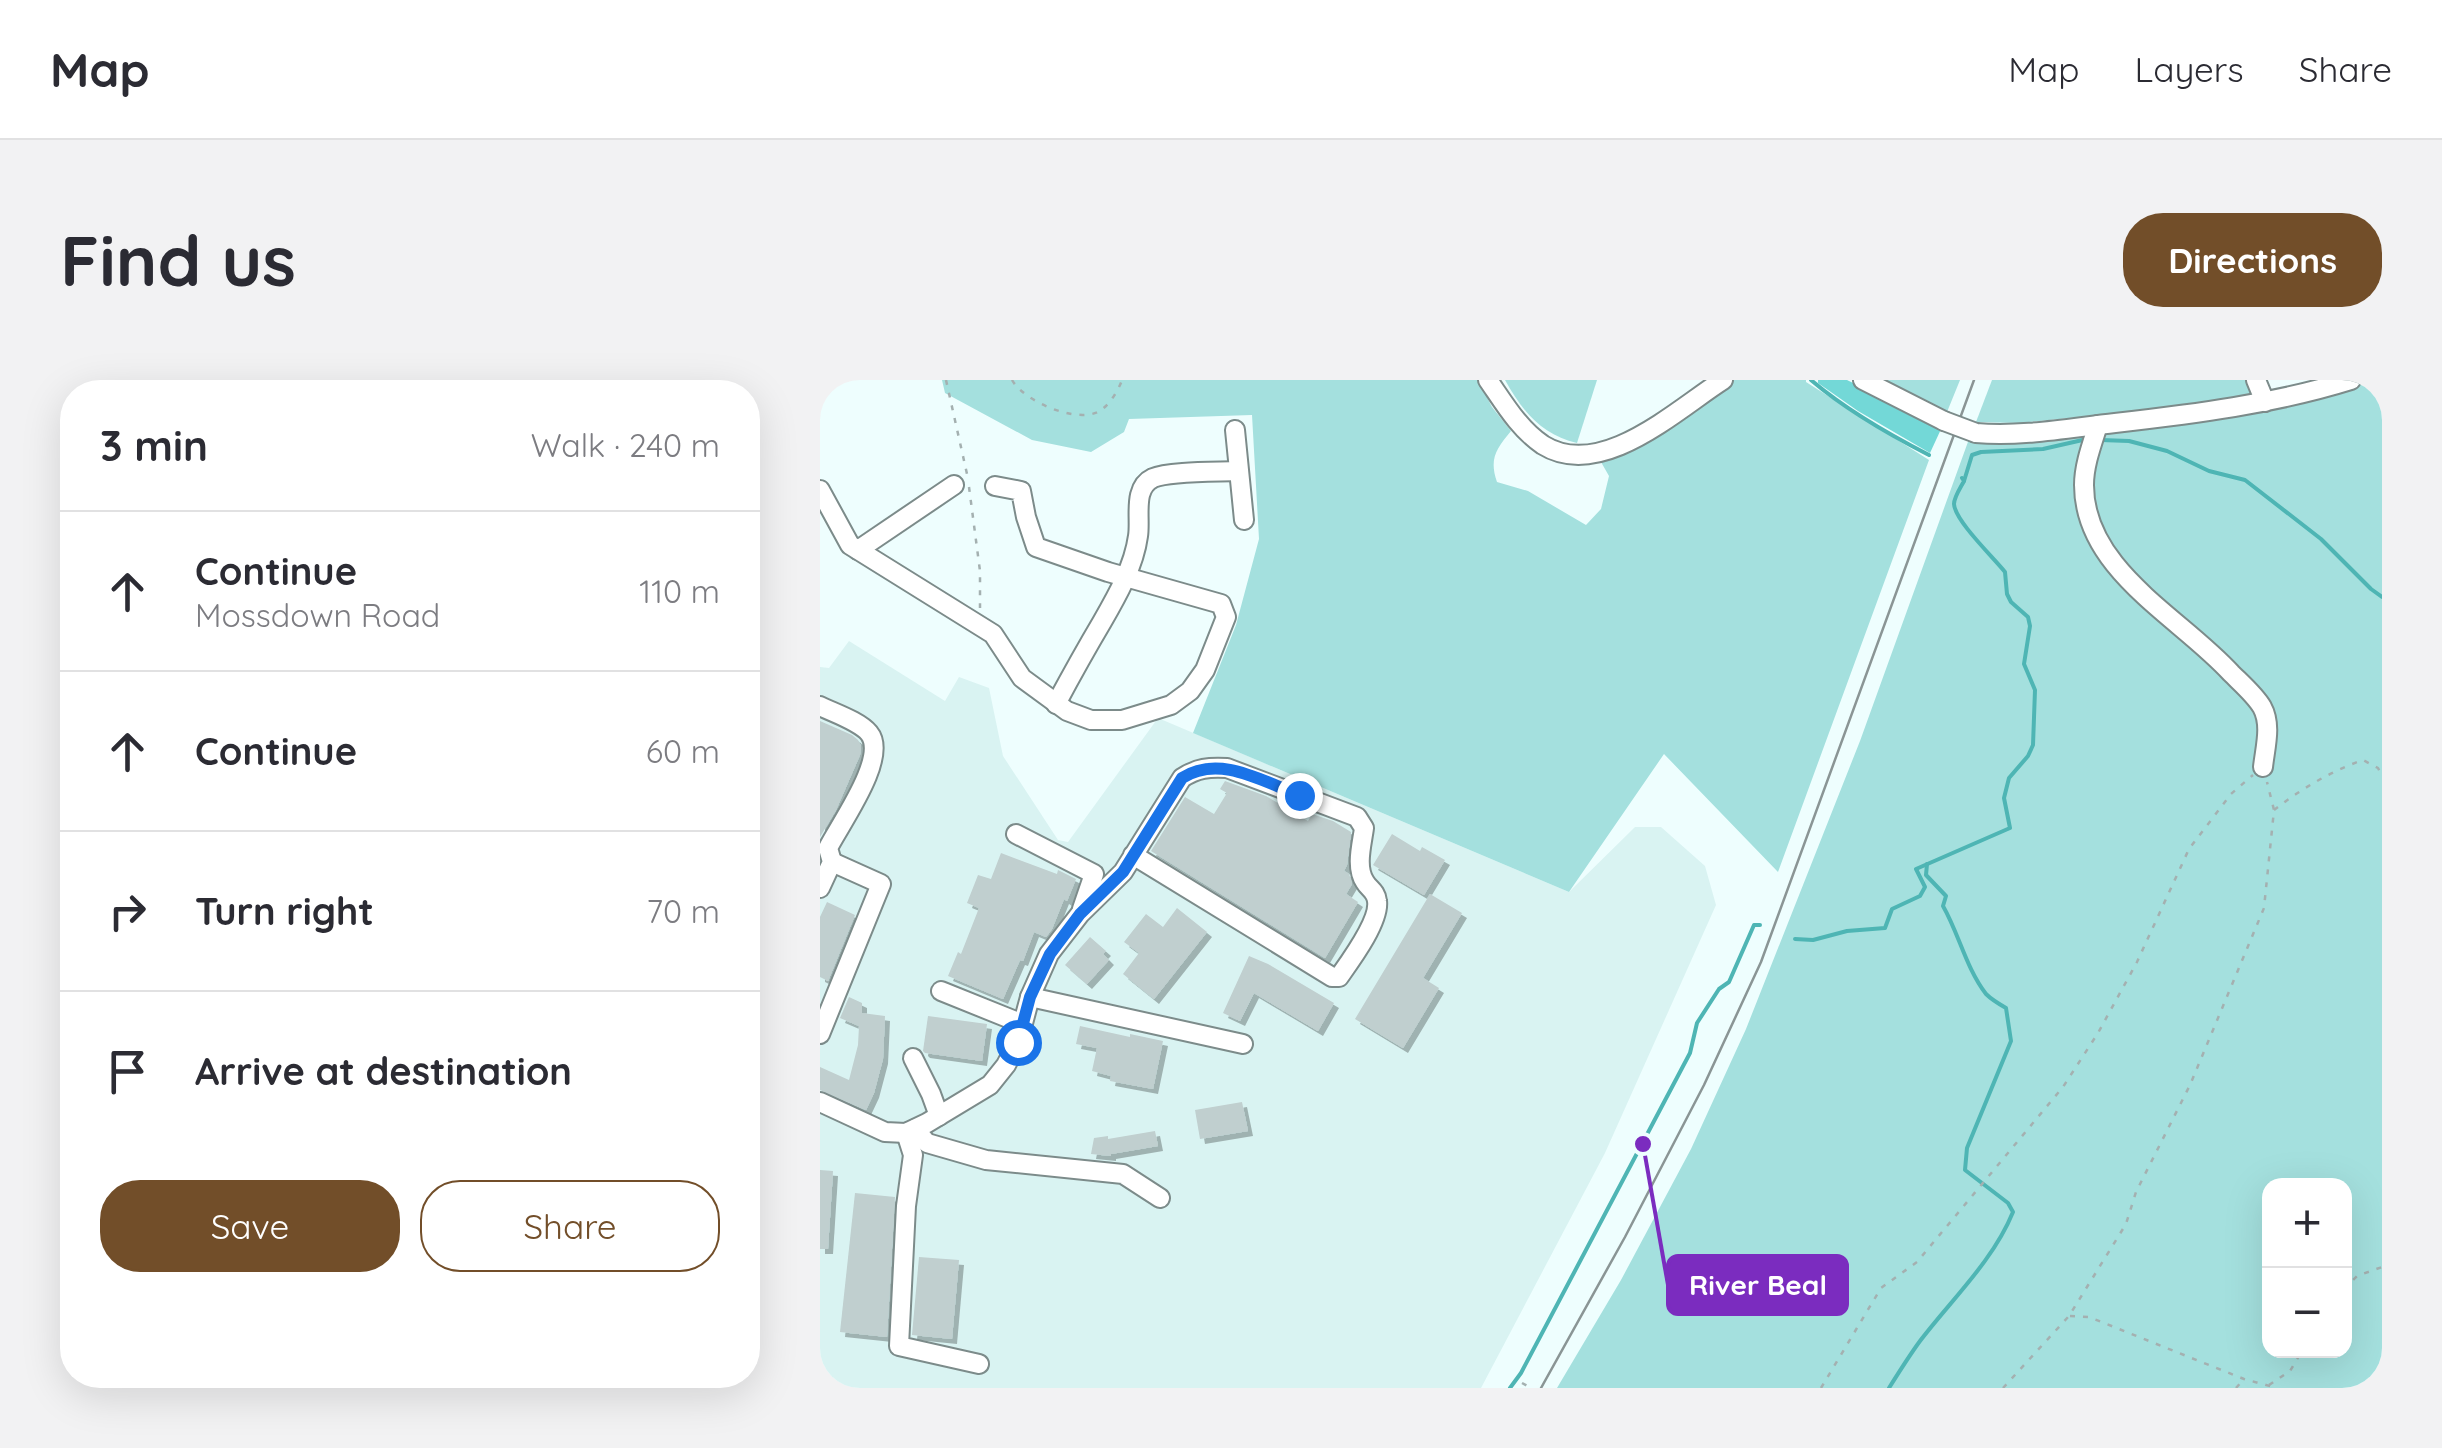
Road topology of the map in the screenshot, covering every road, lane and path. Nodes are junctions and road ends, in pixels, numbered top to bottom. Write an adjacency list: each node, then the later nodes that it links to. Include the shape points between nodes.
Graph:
1 (946, 380): 16 (path)
2 (1012, 380): 3 (path, via 1048,408 1080,416 1106,406)
3 (1122, 380)
4 (1488, 380): 5 (street, via 1542,444 1582,456 1638,437)
5 (1723, 380)
6 (1863, 380): 10 (street, bridge, via 1976,433)
7 (2256, 380): 9 (street)
8 (2351, 380): 9 (street)
9 (2266, 402): 10 (street)
10 (2098, 425): 23 (street, via 2084,482 2093,530 2123,574 2262,706 2268,727)
11 (1236, 430): 12 (street)
12 (1238, 471): 17 (street); 19 (street, via 1150,479 1142,488 1138,536)
13 (954, 485): 16 (path); 18 (street)
14 (995, 486): 16 (path); 19 (street, via 1020,491 1036,547)
15 (820, 490): 18 (street)
16 (970, 496): 20 (path, via 981,601)
17 (1244, 520)
18 (858, 550): 20 (street)
19 (1125, 577): 21 (street); 21 (street, via 1221,604 1226,617 1205,670 1170,705 1122,720 1091,720)
20 (974, 624): 21 (street, via 993,634 1022,678)
21 (1056, 704)
22 (820, 706): 27 (street, via 867,730 874,742 870,770 828,848)
23 (2263, 767): 25 (path); 50 (path, via 2231,794 2188,850 2129,976 2063,1087 1917,1262 1880,1288)
24 (2382, 776): 25 (path, via 2363,760)
25 (2274, 810): 43 (path, via 2264,908 2126,1224)
26 (1016, 834): 30 (street, via 1094,874)
27 (832, 862): 29 (street); 34 (street, via 881,884)
28 (1128, 863): 28 (street, via 1182,778 1194,770 1227,768 1357,818 1364,828 1360,872 1379,905 1364,943 1339,977 1332,977); 30 (street)
29 (820, 888)
30 (1080, 914): 32 (street, via 1050,954)
31 (941, 991): 33 (street)
32 (1030, 997): 33 (street); 35 (street)
33 (1023, 1024): 38 (street, via 1006,1066 990,1085)
34 (820, 1034)
35 (1243, 1044)
36 (913, 1058): 38 (street)
37 (820, 1102): 39 (street, via 885,1132)
38 (939, 1116): 39 (street)
39 (910, 1131): 40 (street, via 926,1143 986,1160 1123,1174); 45 (street, via 899,1346)
40 (1160, 1198)
41 (2382, 1267): 42 (path)
42 (2352, 1281)
43 (2068, 1316): 46 (path, via 2089,1317); 51 (path)
44 (2298, 1358): 48 (path, via 2290,1372)
45 (979, 1364)
46 (2244, 1379): 48 (path); 52 (path)
47 (1522, 1383): 49 (path)
48 (2268, 1385): 53 (path)
49 (1531, 1388)
50 (1822, 1388)
51 (2003, 1388)
52 (2236, 1388)
53 (2277, 1388)

